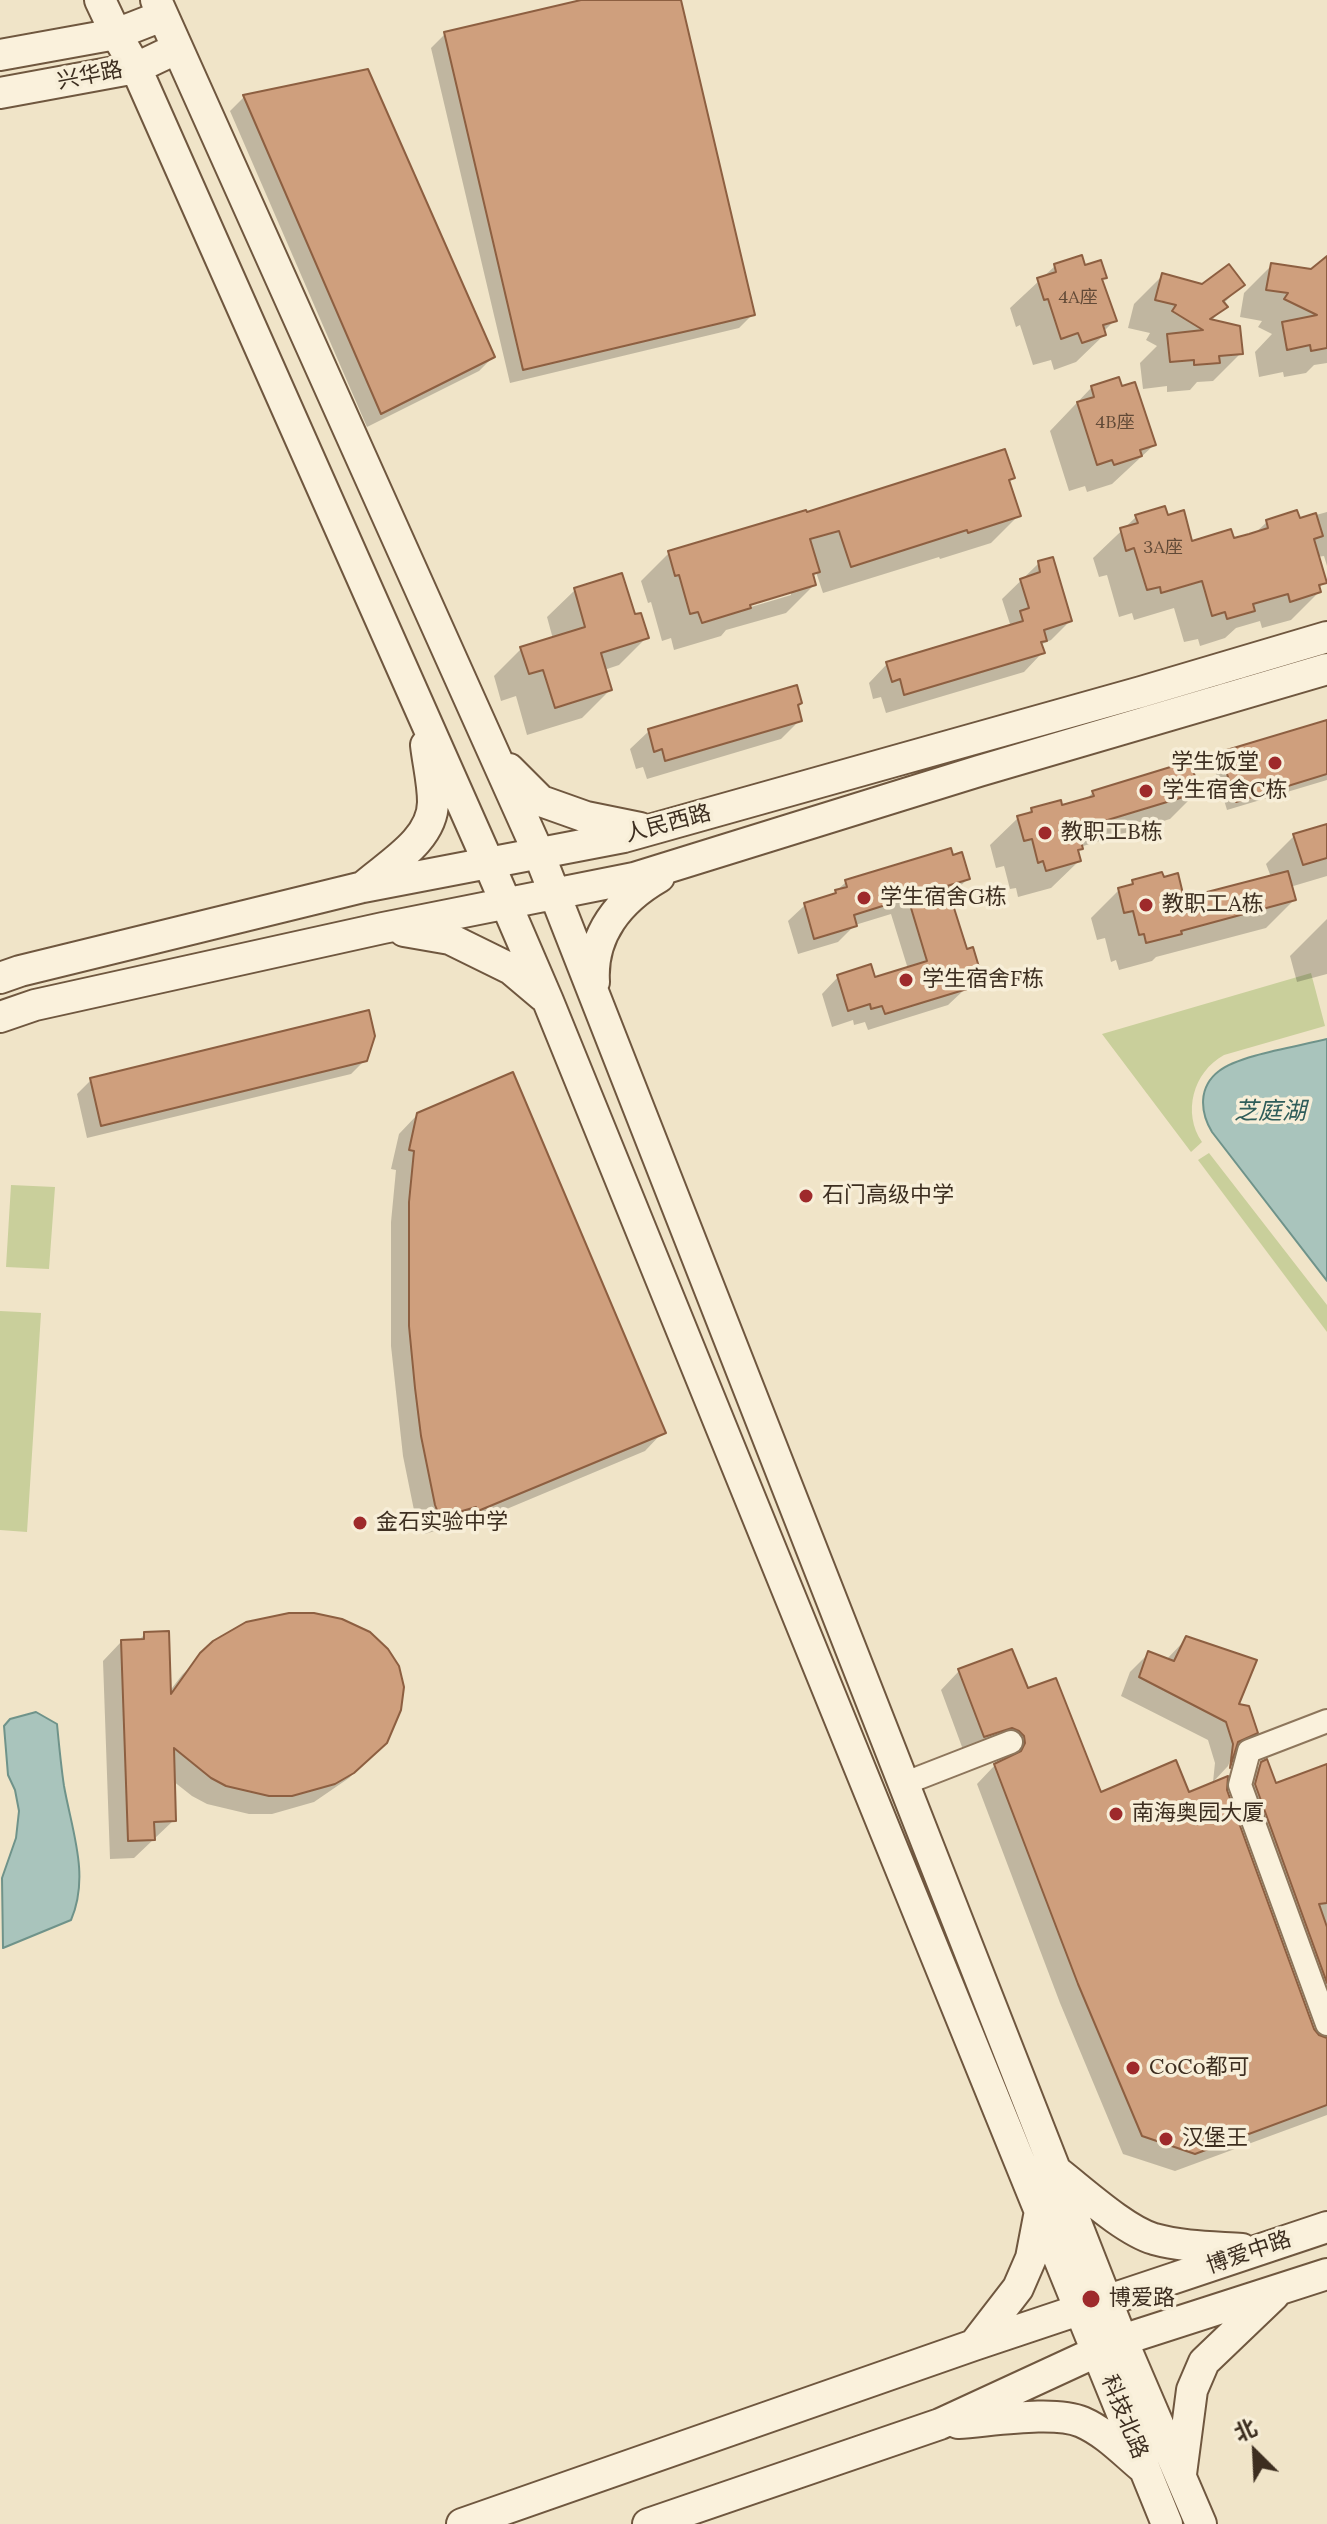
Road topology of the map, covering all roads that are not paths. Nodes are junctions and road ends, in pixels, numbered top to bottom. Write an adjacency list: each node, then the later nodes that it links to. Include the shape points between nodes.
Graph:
1 (100, 0): 3 (main road)
2 (159, 8): 3 (main road, 兴华路); 4 (main road)
3 (116, 34): 5 (main road, 兴华路); 6 (main road)
4 (176, 49): 6 (main road, 兴华路); 11 (main road)
5 (0, 55)
6 (136, 68): 7 (main road, 兴华路); 10 (main road)
7 (0, 93)
8 (1327, 637): 12 (main road, 人民西路)
9 (1327, 669): 14 (main road)
10 (420, 707): 15 (main road); 16 (main road, via 433,803 430,823)
11 (494, 753): 12 (main road, via 541,801); 13 (main road)
12 (650, 830): 13 (main road, 人民西路)
13 (539, 854): 15 (main road, 人民西路); 17 (main road)
14 (683, 863): 17 (main road); 21 (main road, via 650,882 609,921 592,960)
15 (489, 864): 16 (main road, 人民西路); 18 (main road)
16 (363, 887): 20 (main road, 人民西路)
17 (555, 894): 18 (main road); 21 (main road)
18 (505, 903): 19 (main road); 22 (main road)
19 (383, 928): 22 (main road, via 450,939 511,969); 23 (main road)
20 (0, 978)
21 (594, 996): 26 (main road)
22 (548, 1001): 29 (main road)
23 (0, 1017)
24 (1327, 1721): 27 (street, via 1249,1751 1240,1785)
25 (1011, 1742): 26 (street)
26 (903, 1784): 28 (main road)
27 (1327, 2024)
28 (1055, 2170): 31 (main road, via 1153,2239); 34 (main road)
29 (1040, 2211): 34 (main road); 35 (main road, via 1031,2258 1018,2288)
30 (1327, 2227): 31 (main road, 博爱中路)
31 (1260, 2250): 34 (main road, 博爱中路)
32 (1327, 2274): 33 (main road, 博爱中路)
33 (1280, 2289): 36 (main road, 博爱中路); 39 (main road, via 1204,2362 1192,2390)
34 (1094, 2306): 35 (main road); 36 (main road, 科技北路)
35 (974, 2345): 40 (main road)
36 (1110, 2345): 37 (main road); 38 (main road, 科技北路); 39 (main road)
37 (940, 2424): 38 (main road, via 1059,2416 1103,2434); 41 (main road)
38 (1146, 2470): 42 (main road, 科技北路)
39 (1180, 2476): 43 (main road)
40 (462, 2524)
41 (648, 2524)
42 (1167, 2524)
43 (1201, 2524)

